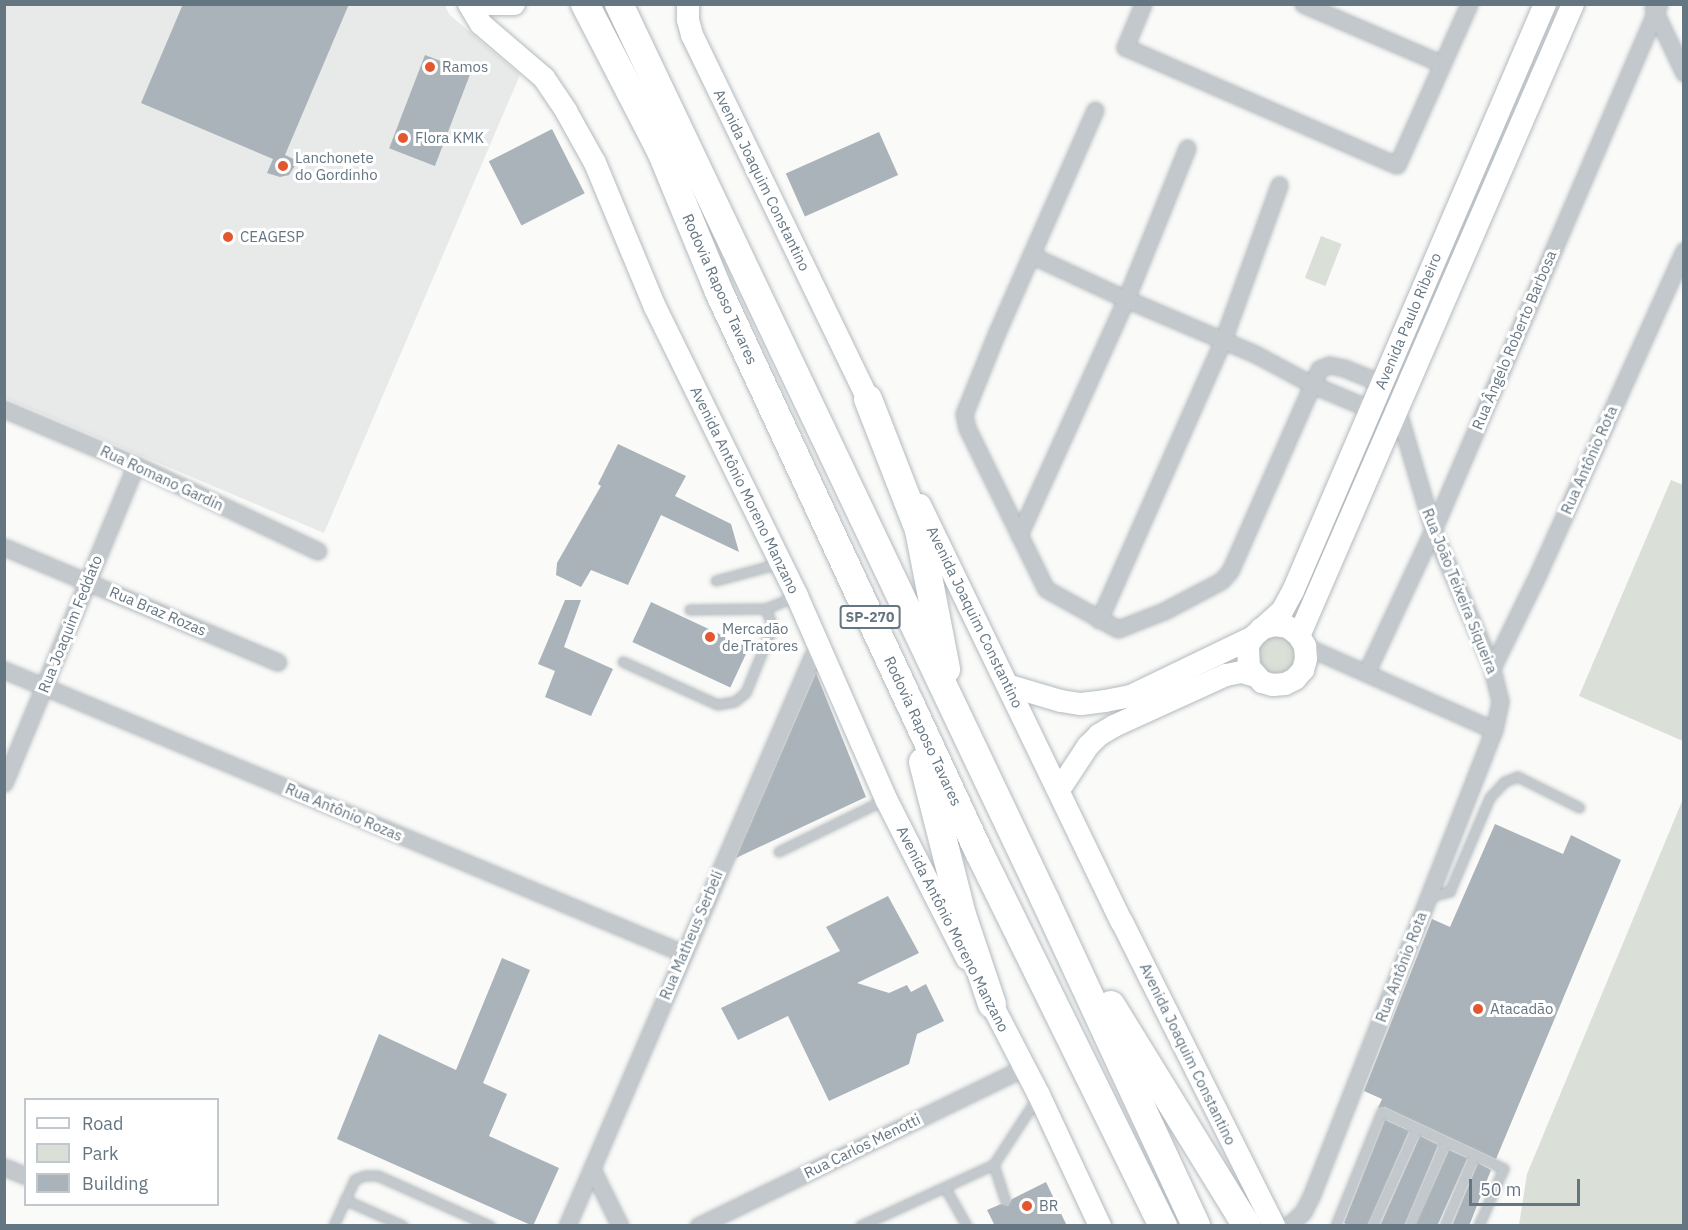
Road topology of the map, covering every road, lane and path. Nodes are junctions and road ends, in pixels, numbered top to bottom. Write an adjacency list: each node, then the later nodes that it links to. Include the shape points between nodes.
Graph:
1 (470, 4): 33 (street, Avenida Antônio Moreno Manzano, via 481,24 544,78 595,163 656,307)
2 (490, 4): 3 (street)
3 (514, 4)
4 (585, 4): 34 (highway, Rodovia Raposo Tavares / SP-270, via 661,151 719,292)
5 (619, 4): 53 (highway, Rodovia Raposo Tavares / SP-270)
6 (688, 4): 24 (street, Avenida Joaquim Constantino, via 692,34)
7 (1143, 4): 13 (street, via 1125,47 1397,165)
8 (1303, 4): 13 (street)
9 (1469, 4): 13 (street)
10 (1545, 4): 22 (street, Avenida Paulo Ribeiro)
11 (1573, 4): 27 (street)
12 (1655, 8): 14 (street); 29 (street, Rua Ângelo Roberto Barbosa)
13 (1442, 64)
14 (1683, 73)
15 (1095, 110): 19 (street)
16 (1187, 148): 20 (street)
17 (1279, 185): 21 (street)
18 (1683, 250): 46 (street, Rua Antônio Rota)
19 (1031, 255): 20 (street); 30 (street, via 964,414 967,428)
20 (1126, 299): 21 (street); 30 (street)
21 (1223, 340): 23 (street); 40 (street)
22 (1381, 383): 23 (street, via 1329,365 1319,369); 26 (street, Avenida Paulo Ribeiro)
23 (1313, 385): 26 (street); 40 (street, via 1225,578 1124,628)
24 (868, 399): 51 (street, Avenida Joaquim Constantino); 53 (highway, via 919,530)
25 (4, 409): 28 (street, Rua Romano Gardin)
26 (1370, 409): 41 (street, Avenida Paulo Ribeiro, via 1293,591 1282,611)
27 (1398, 412): 29 (street, Rua João Teixeira Siqueira); 42 (street)
28 (136, 465): 32 (street, Rua Romano Gardin); 36 (street, Rua Joaquim Feddato)
29 (1433, 530): 46 (street, Rua João Teixeira Siqueira); 48 (street, Rua Ângelo Roberto Barbosa)
30 (1019, 534): 40 (street, via 1043,586)
31 (4, 547): 36 (street, Rua Braz Rozas)
32 (318, 551)
33 (781, 564): 35 (lane); 37 (street, Avenida Antônio Moreno Manzano)
34 (849, 573): 63 (highway, via 921,753 962,915); 85 (highway, Rodovia Raposo Tavares / SP-270, via 979,852)
35 (716, 581)
36 (87, 582): 44 (street, Rua Braz Rozas); 50 (street, Rua Joaquim Feddato)
37 (797, 596): 38 (lane); 43 (street, Avenida Antônio Moreno Manzano)
38 (766, 609): 39 (lane); 45 (lane, via 773,627 746,693 735,702 718,705)
39 (690, 610)
40 (1099, 620)
41 (1257, 633): 42 (street, via 1274,625 1288,627); 49 (street, via 1246,657); 51 (street, Avenida Paulo Ribeiro, via 1131,696 1081,704)
42 (1302, 641): 48 (street); 49 (street, via 1306,659 1295,679 1273,685)
43 (821, 650): 57 (street, Avenida Antônio Moreno Manzano); 62 (street, Rua Matheus Serbeli, via 812,657)
44 (278, 662)
45 (622, 662)
46 (1492, 668): 52 (street, Rua João Teixeira Siqueira)
47 (4, 670): 50 (street, Rua Antônio Rozas)
48 (1366, 673): 54 (street)
49 (1255, 676): 56 (street, via 1242,672 1226,675 1114,726 1088,746)
50 (44, 686): 55 (street, Rua Joaquim Feddato); 62 (street, Rua Antônio Rozas)
51 (1010, 686): 56 (street, Avenida Joaquim Constantino)
52 (1500, 701): 54 (street, Rua Antônio Rota)
53 (952, 704): 61 (highway, Rodovia Raposo Tavares / SP-270)
54 (1494, 730): 60 (street, Rua Antônio Rota)
55 (4, 783)
56 (1059, 790): 88 (street, Avenida Joaquim Constantino)
57 (886, 799): 59 (lane); 63 (street, Avenida Antônio Moreno Manzano)
58 (1580, 808): 60 (lane, via 1518,777 1505,782 1490,798 1450,892)
59 (779, 852)
60 (1428, 898): 89 (street, Rua Antônio Rota, via 1312,1194 1303,1212)
61 (1045, 900): 86 (highway, Rodovia Raposo Tavares / SP-270); 87 (highway)
62 (683, 954): 71 (street, Rua Matheus Serbeli)
63 (992, 1004): 64 (street, Avenida Antônio Moreno Manzano)
64 (1025, 1067): 65 (street, Avenida Antônio Moreno Manzano); 81 (street, Rua Carlos Menotti)
65 (1039, 1095): 69 (lane); 84 (street, Avenida Antônio Moreno Manzano)
66 (1417, 1128): 67 (lane); 90 (lane, via 1382,1112); 91 (lane)
67 (1446, 1142): 68 (lane); 92 (lane)
68 (1475, 1155): 93 (lane); 94 (lane, via 1504,1169)
69 (994, 1166): 73 (lane); 75 (lane)
70 (4, 1167): 72 (street)
71 (592, 1168): 79 (street, Rua Matheus Serbeli); 80 (street)
72 (24, 1175)
73 (946, 1189): 82 (lane); 83 (lane)
74 (345, 1200): 76 (lane); 77 (lane); 78 (lane, via 355,1180 378,1176)
75 (1006, 1201)
76 (334, 1226)
77 (403, 1226)
78 (490, 1226)
79 (567, 1226)
80 (620, 1226)
81 (698, 1226)
82 (861, 1226)
83 (967, 1226)
84 (1100, 1226)
85 (1163, 1226)
86 (1196, 1226)
87 (1247, 1226)
88 (1274, 1226)
89 (1287, 1226)
90 (1336, 1226)
91 (1373, 1226)
92 (1410, 1226)
93 (1445, 1226)
94 (1479, 1226)

